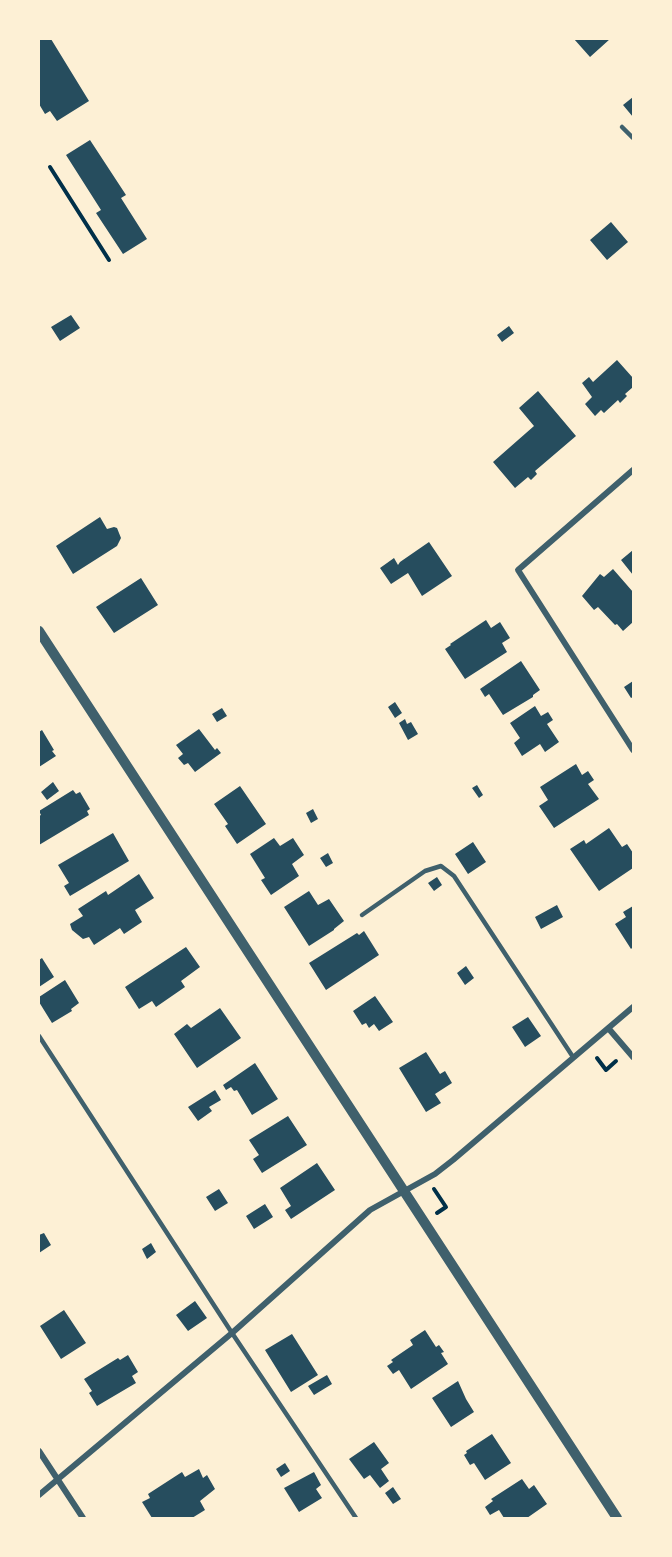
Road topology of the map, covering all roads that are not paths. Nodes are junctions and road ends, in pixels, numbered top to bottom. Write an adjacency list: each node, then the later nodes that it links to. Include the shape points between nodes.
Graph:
1 (622, 127): 2 (lane)
2 (633, 138)
3 (633, 470): 5 (street, via 518,570)
4 (39, 631): 13 (street)
5 (631, 741): 6 (street)
6 (633, 750)
7 (362, 915): 11 (lane, via 425,871 441,866 454,876)
8 (633, 1007): 9 (street)
9 (609, 1029): 11 (street); 12 (street)
10 (39, 1036): 14 (lane)
11 (573, 1057): 13 (street, via 453,1161)
12 (633, 1057)
13 (404, 1191): 14 (street, via 370,1210); 20 (street)
14 (232, 1333): 16 (street); 19 (lane)
15 (39, 1451): 16 (street)
16 (57, 1480): 17 (street); 18 (street)
17 (39, 1495)
18 (82, 1518)
19 (356, 1518)
20 (617, 1518)

